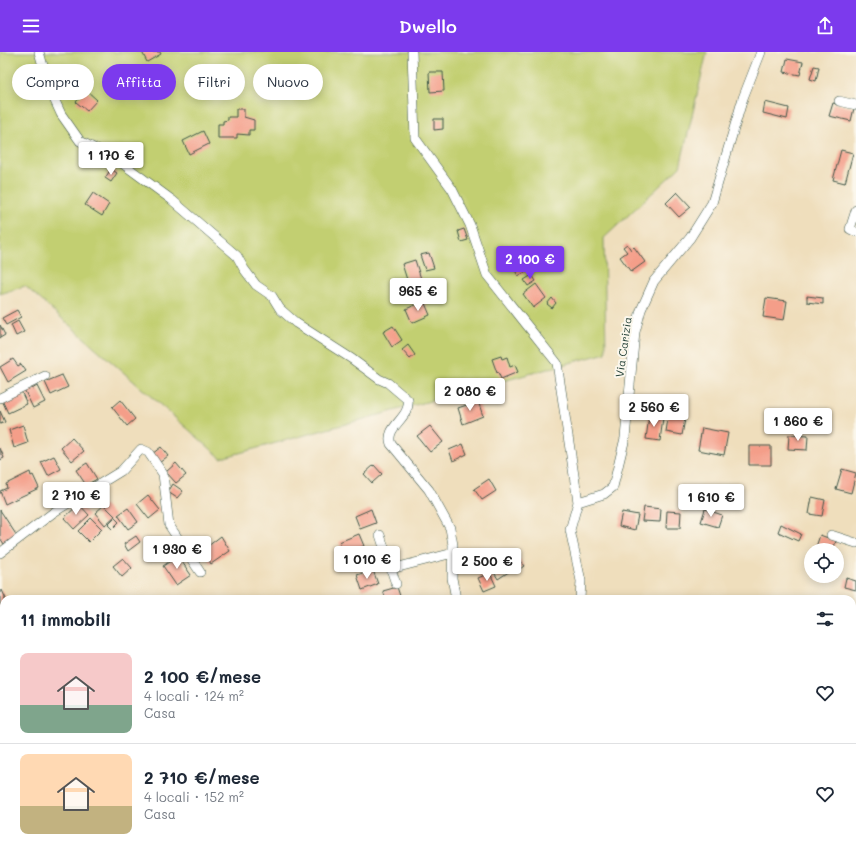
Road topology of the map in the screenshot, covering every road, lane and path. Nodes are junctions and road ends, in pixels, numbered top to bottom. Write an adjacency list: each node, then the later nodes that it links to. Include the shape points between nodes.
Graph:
1 (39, 52): 15 (street, via 50,90 61,114 80,141 119,161 172,200 237,256 256,285 272,296 280,309 296,323 359,363 408,400 405,414 391,430 388,438 428,490 450,528)
2 (412, 52): 10 (street, via 415,138 452,189 470,225 487,275 558,363)
3 (761, 52): 10 (street, Via Carizia, via 743,98 712,203 690,238 654,281 641,310 635,332 625,438 613,487 604,494)
4 (839, 101): 5 (street)
5 (856, 105)
6 (856, 210): 7 (street, via 850,229)
7 (856, 232)
8 (45, 376): 9 (street)
9 (0, 398)
10 (578, 502): 20 (street, via 570,530 581,581)
11 (380, 535): 16 (street)
12 (831, 535): 13 (street)
13 (856, 543)
14 (0, 553): 17 (street, via 54,512 121,471 141,449 148,452 163,474 169,525)
15 (453, 553): 16 (street); 19 (street, via 452,578)
16 (391, 568): 18 (street)
17 (200, 572)
18 (396, 584)
19 (455, 595)
20 (580, 595)

